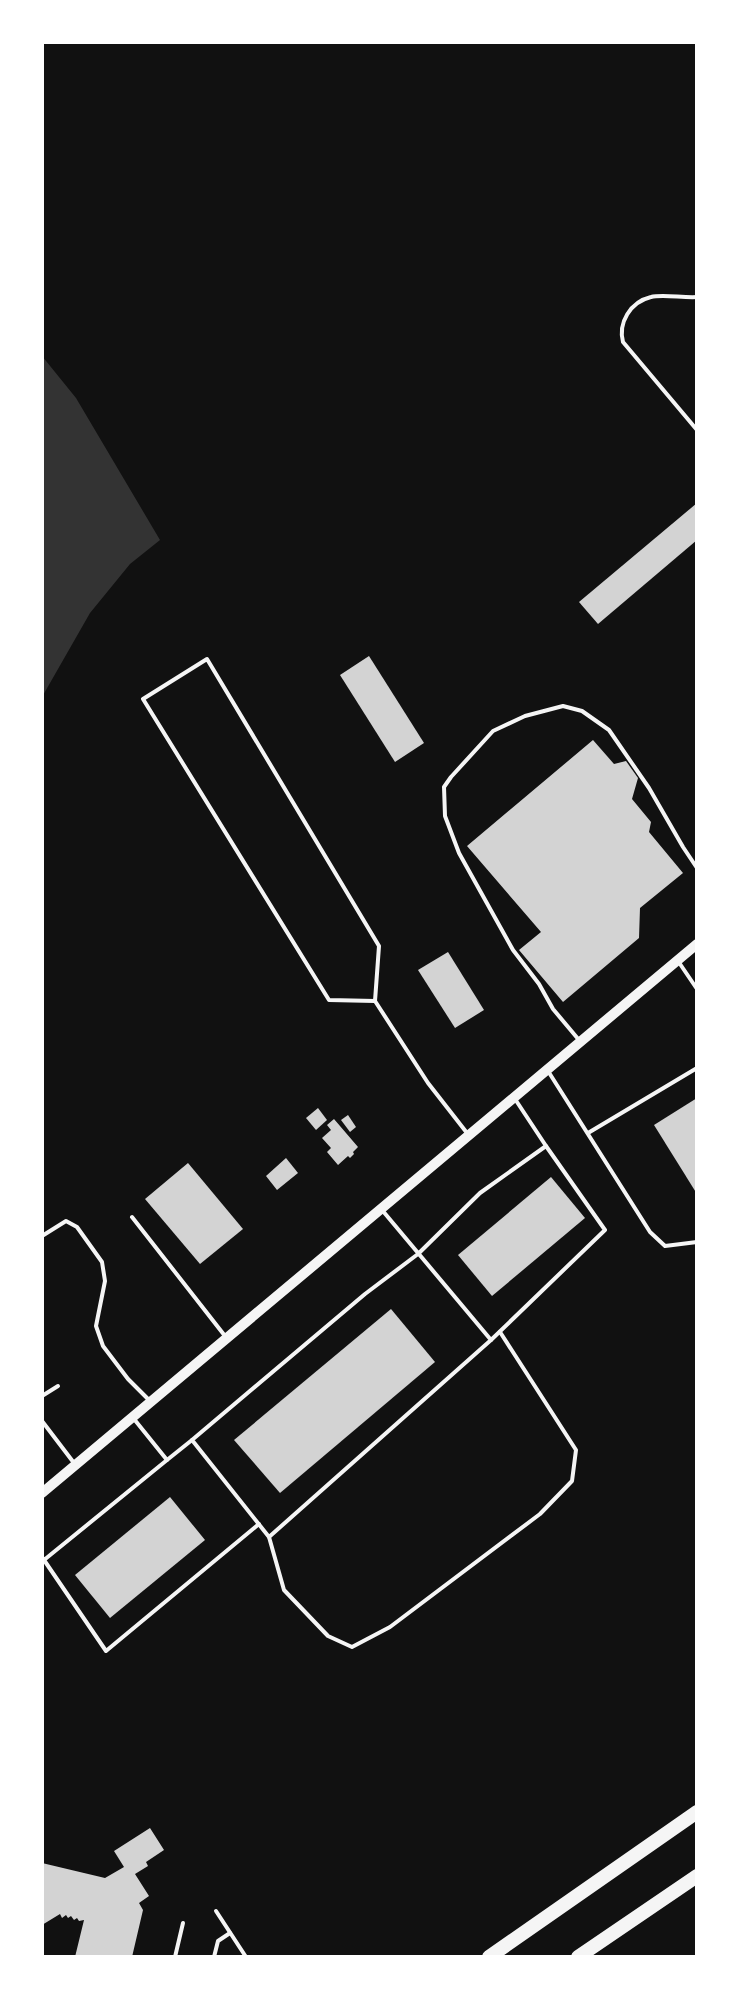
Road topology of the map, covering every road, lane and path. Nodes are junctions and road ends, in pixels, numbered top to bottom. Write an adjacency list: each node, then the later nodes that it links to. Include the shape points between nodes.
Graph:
1 (697, 297): 2 (lane, via 643,300 629,310 621,334)
2 (697, 430)
3 (697, 868): 8 (lane, via 609,730 582,711 563,706 493,731 444,787 445,816 459,853 513,950)
4 (697, 944): 5 (main road)
5 (678, 960): 6 (lane); 8 (main road)
6 (697, 989)
7 (375, 1001): 7 (lane, via 329,1000 143,699 207,659 379,946); 13 (lane)
8 (580, 1042): 10 (main road)
9 (697, 1068): 12 (lane)
10 (547, 1069): 11 (main road); 12 (lane)
11 (514, 1097): 13 (main road); 14 (lane)
12 (588, 1133): 18 (lane, via 650,1232 665,1246)
13 (468, 1135): 15 (main road)
14 (546, 1146): 19 (lane, via 480,1193); 20 (lane, via 605,1230)
15 (381, 1208): 19 (lane); 21 (main road)
16 (132, 1217): 21 (lane)
17 (42, 1236): 25 (lane, via 66,1221 77,1227 102,1262 105,1281 96,1326 103,1346)
18 (697, 1242)
19 (418, 1254): 22 (lane); 28 (lane)
20 (500, 1332): 22 (lane); 33 (lane, via 576,1450 572,1481 540,1514 390,1627 352,1647 328,1636 284,1590)
21 (226, 1338): 25 (main road)
22 (491, 1340): 33 (lane)
23 (58, 1386): 24 (lane)
24 (42, 1396)
25 (151, 1401): 26 (main road)
26 (132, 1417): 29 (lane); 30 (main road)
27 (42, 1421): 30 (lane)
28 (192, 1440): 29 (lane); 32 (lane)
29 (167, 1460): 34 (lane)
30 (75, 1465): 31 (main road)
31 (42, 1493)
32 (259, 1524): 33 (lane); 34 (lane, via 106,1651)
33 (269, 1537)
34 (43, 1558)
35 (697, 1812): 43 (highway)
36 (697, 1876): 44 (highway)
37 (216, 1911): 39 (lane)
38 (183, 1923): 40 (lane)
39 (230, 1933): 41 (lane, via 218,1941); 42 (lane)
40 (175, 1957)
41 (214, 1957)
42 (246, 1957)
43 (489, 1957)
44 (578, 1957)

